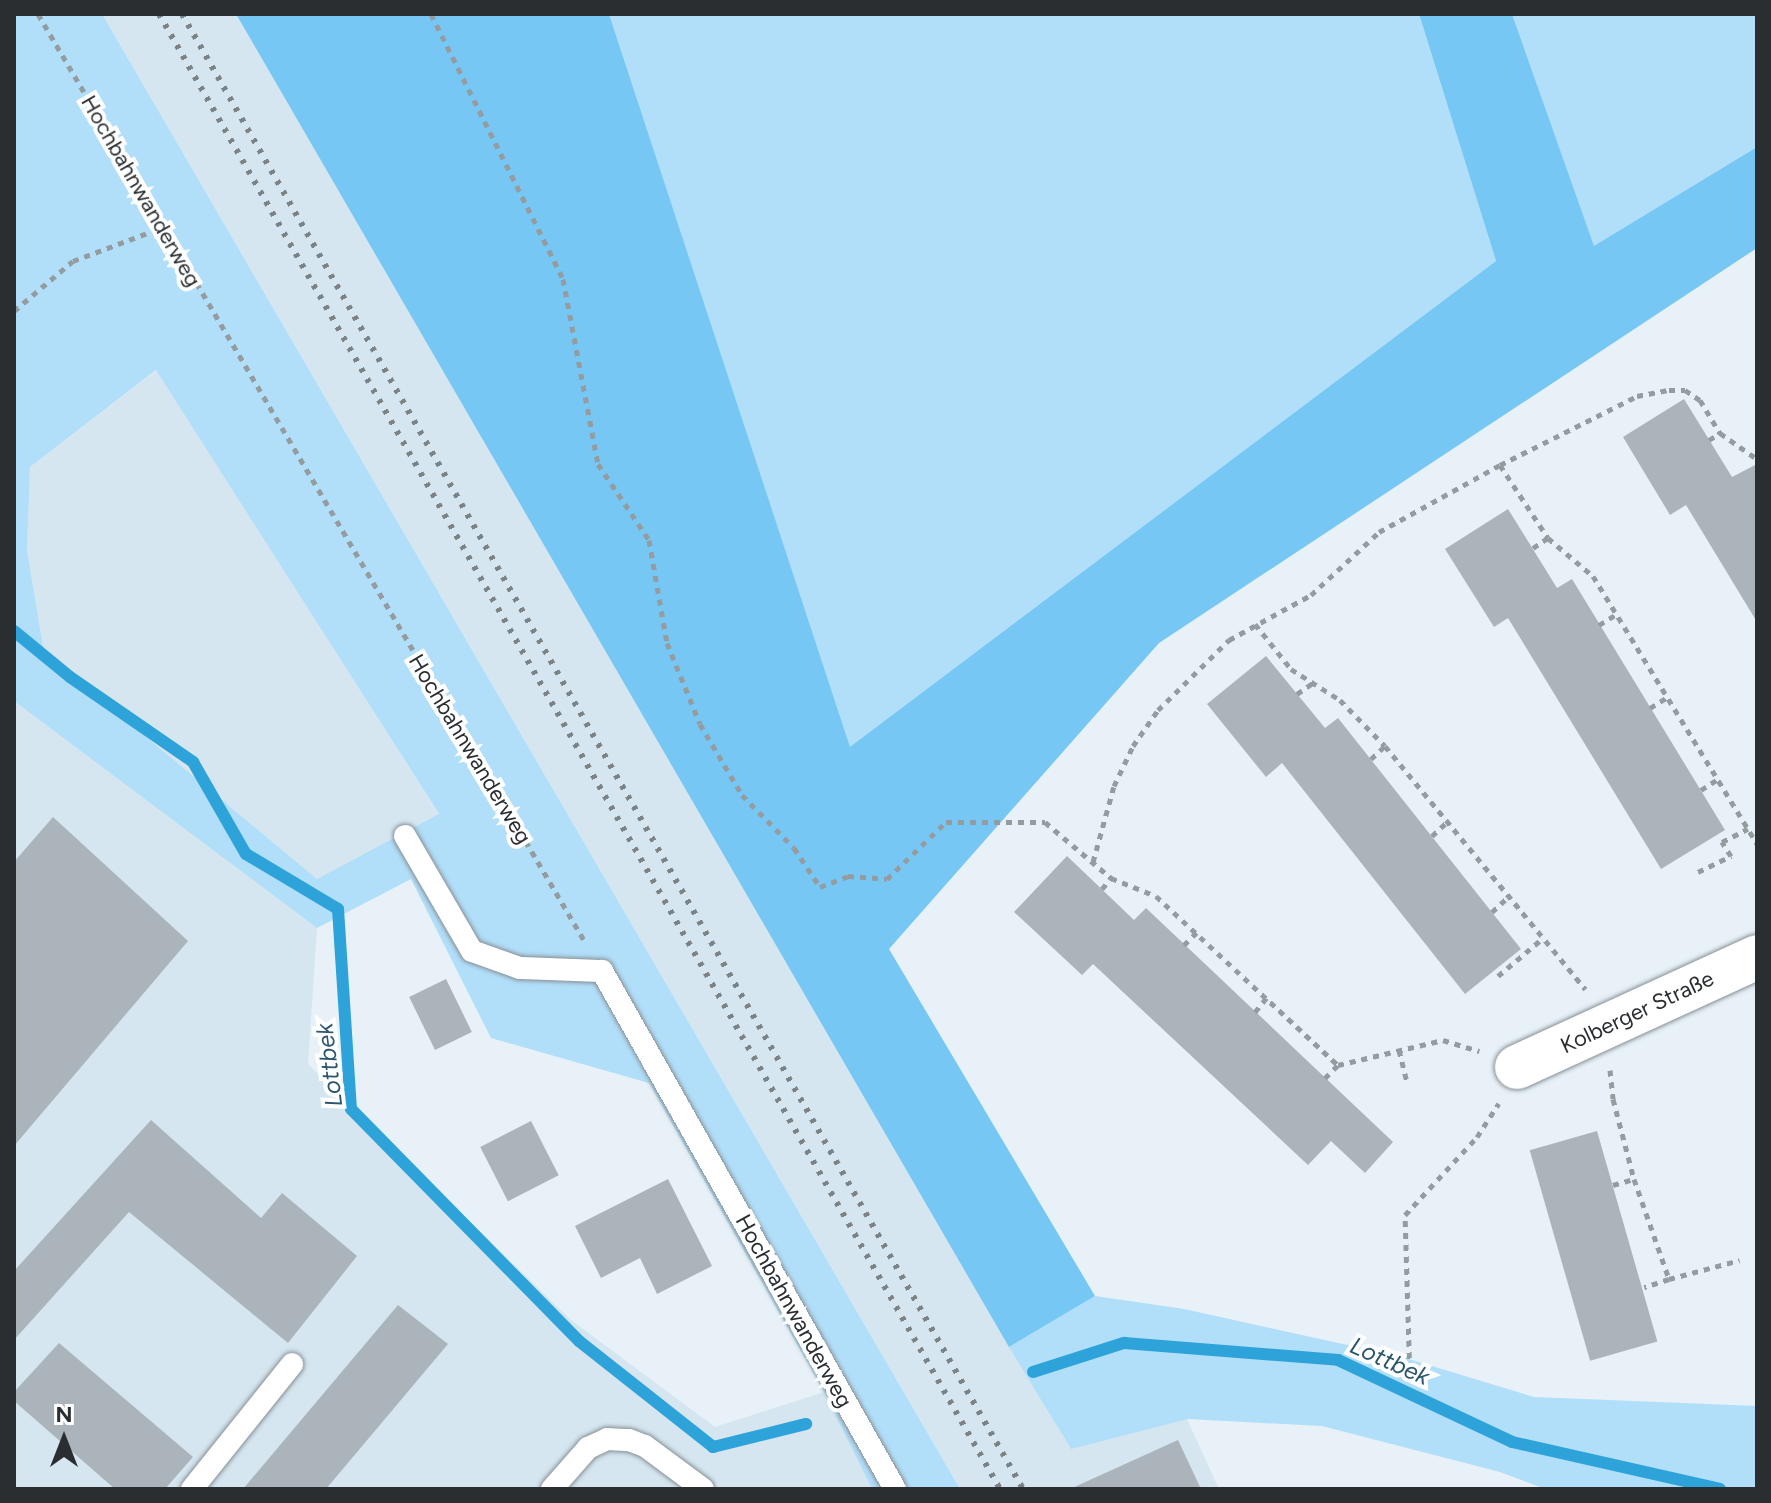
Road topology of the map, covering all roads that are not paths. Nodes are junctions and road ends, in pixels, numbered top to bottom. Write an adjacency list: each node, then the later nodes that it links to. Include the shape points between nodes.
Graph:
1 (405, 836): 8 (lane, Hochbahnwanderweg, via 472,951 520,968 602,971)
2 (1757, 957): 3 (street, Kolberger Straße)
3 (1517, 1067)
4 (292, 1364): 5 (lane)
5 (192, 1489)
6 (552, 1489): 7 (lane, via 588,1448 607,1439 645,1446)
7 (703, 1489)
8 (895, 1489)

